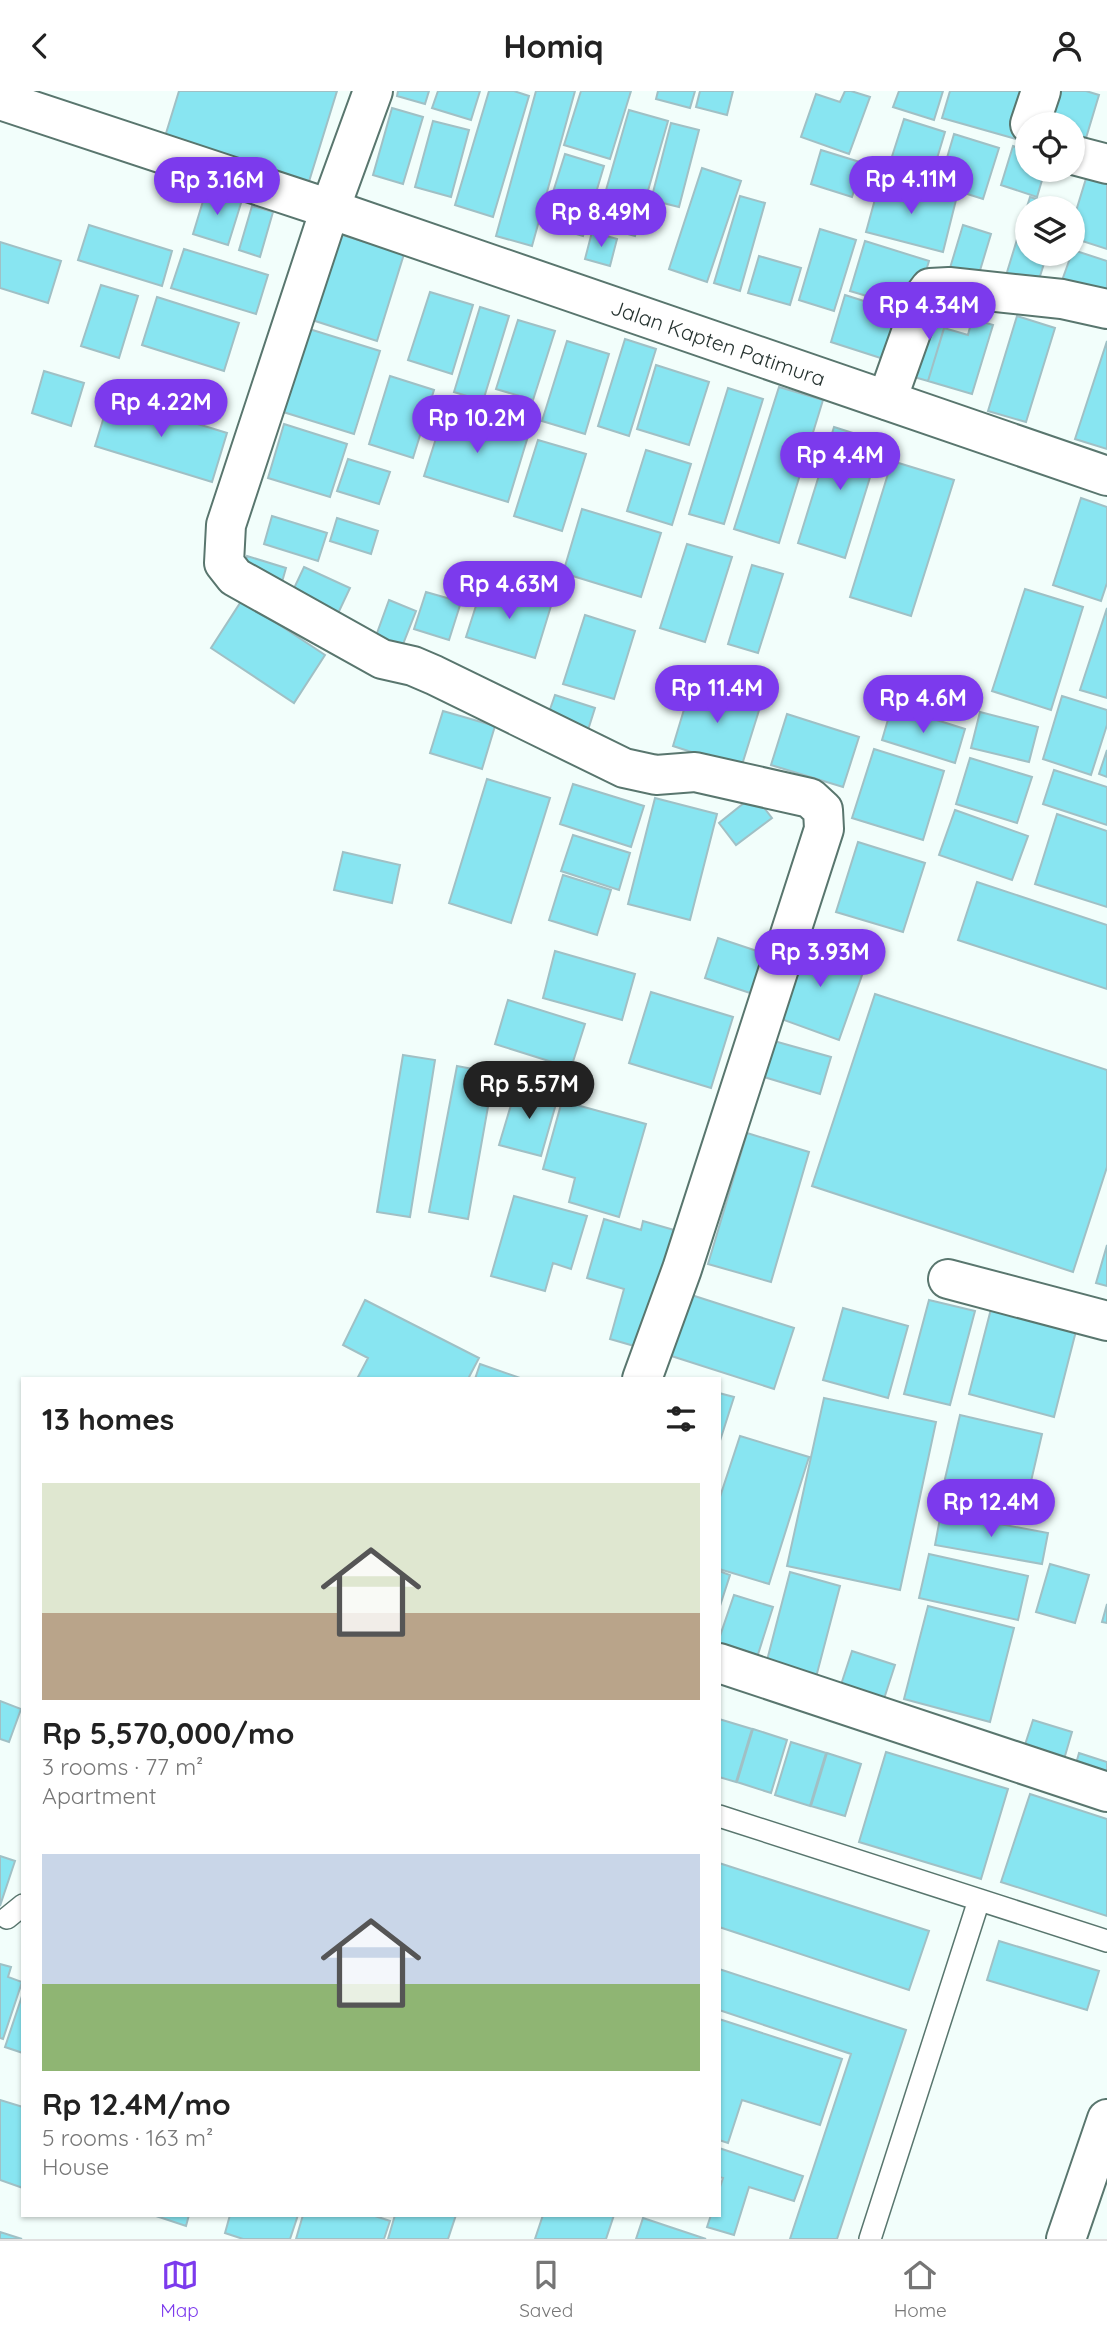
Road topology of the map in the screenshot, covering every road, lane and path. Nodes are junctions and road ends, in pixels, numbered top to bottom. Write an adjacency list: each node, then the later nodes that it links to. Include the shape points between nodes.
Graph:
1 (373, 91): 7 (street)
2 (1041, 91): 4 (street)
3 (0, 100): 7 (street, Jalan Kapten Patimura)
4 (1034, 112)
5 (1085, 159): 6 (street)
6 (1107, 165)
7 (330, 209): 9 (street, Jalan Kapten Patimura); 13 (street, via 226,525 224,563 235,577 382,659 434,675 624,768 656,775 695,772 810,798 823,810 824,828)
8 (1107, 309): 9 (street, via 1062,299 930,288)
9 (887, 400): 10 (street, Jalan Kapten Patimura)
10 (1107, 476)
11 (948, 1279): 12 (street)
12 (1107, 1321)
13 (643, 1377)
14 (721, 1664): 15 (street)
15 (1107, 1792)
16 (721, 1817): 17 (lane)
17 (979, 1901): 18 (lane); 20 (lane)
18 (1107, 1941)
19 (1107, 2119): 21 (street)
20 (870, 2239)
21 (1066, 2239)

